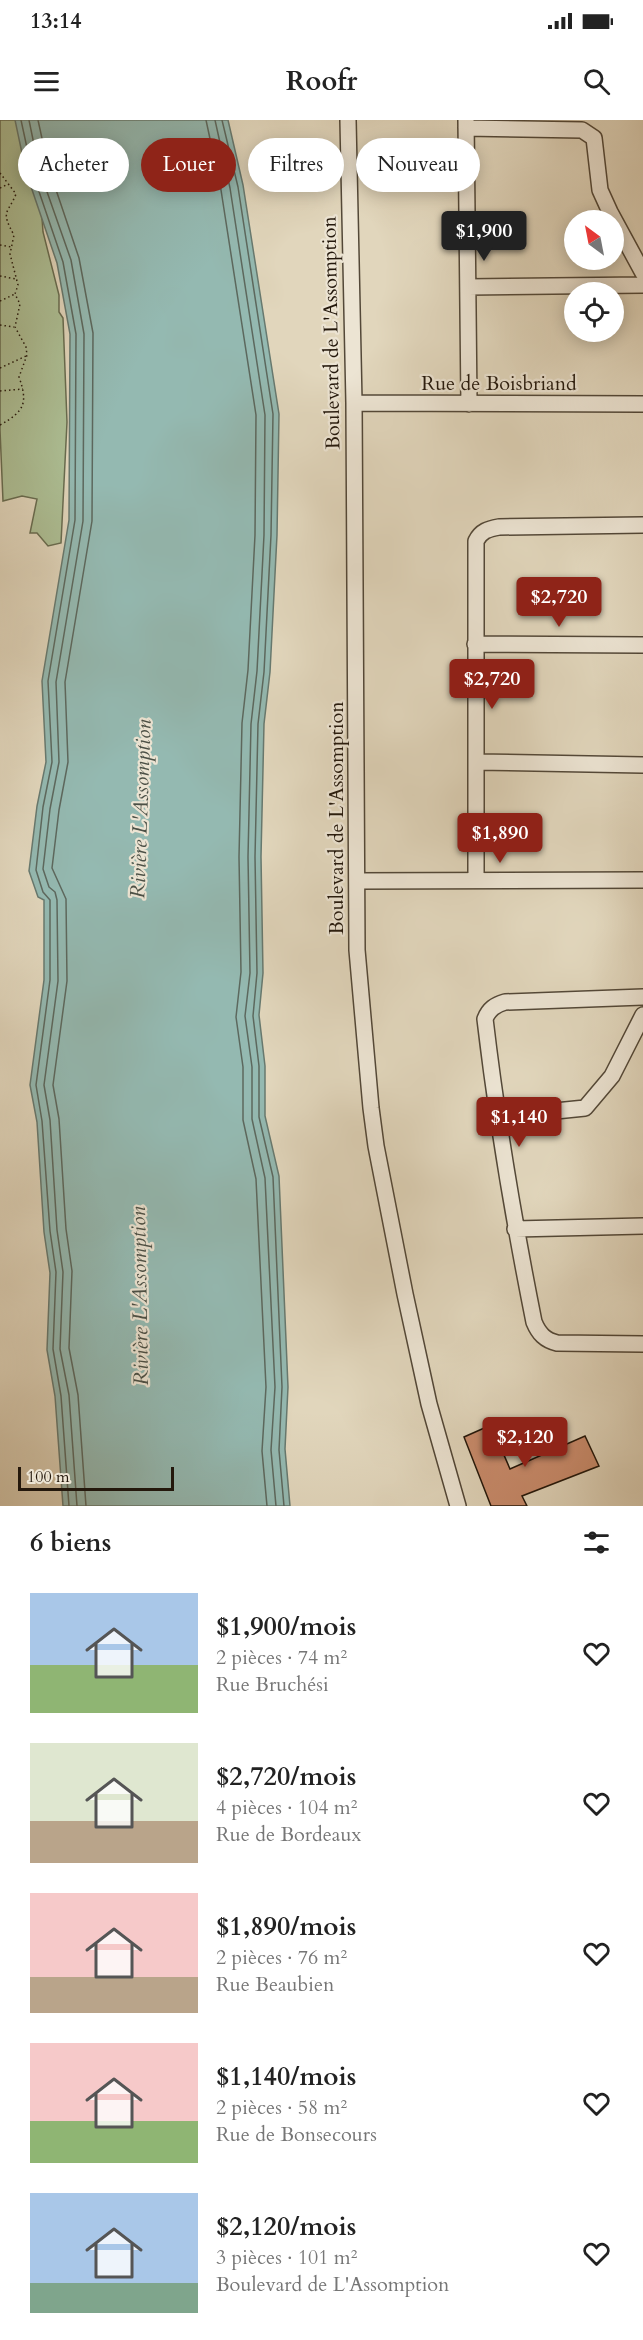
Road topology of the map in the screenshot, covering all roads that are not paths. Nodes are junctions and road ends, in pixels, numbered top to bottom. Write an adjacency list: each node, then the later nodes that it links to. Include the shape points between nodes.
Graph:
1 (348, 120): 6 (street, Boulevard de L'Assomption)
2 (466, 124): 3 (street, via 582,130 594,138 600,190); 5 (street)
3 (643, 273)
4 (643, 285): 5 (street)
5 (468, 287): 7 (street)
6 (354, 403): 7 (street, Rue de Boisbriand); 16 (street, Boulevard de L'Assomption)
7 (469, 404): 8 (street, Rue de Boisbriand)
8 (643, 404)
9 (643, 525): 10 (street, via 489,528 480,534 476,541)
10 (475, 644): 11 (street); 12 (street)
11 (643, 645)
12 (476, 762): 13 (street); 14 (street)
13 (643, 765)
14 (477, 880): 15 (street); 16 (street)
15 (643, 880)
16 (357, 881): 23 (street, Boulevard de L'Assomption, via 357,950 376,1146 422,1372)
17 (643, 997): 19 (street, via 505,1002 488,1011 485,1019)
18 (643, 1015): 19 (street, via 612,1076 585,1108)
19 (497, 1117): 21 (street)
20 (643, 1226): 21 (street)
21 (515, 1229): 22 (street, via 534,1323 545,1338 557,1342)
22 (643, 1344)
23 (458, 1506)

